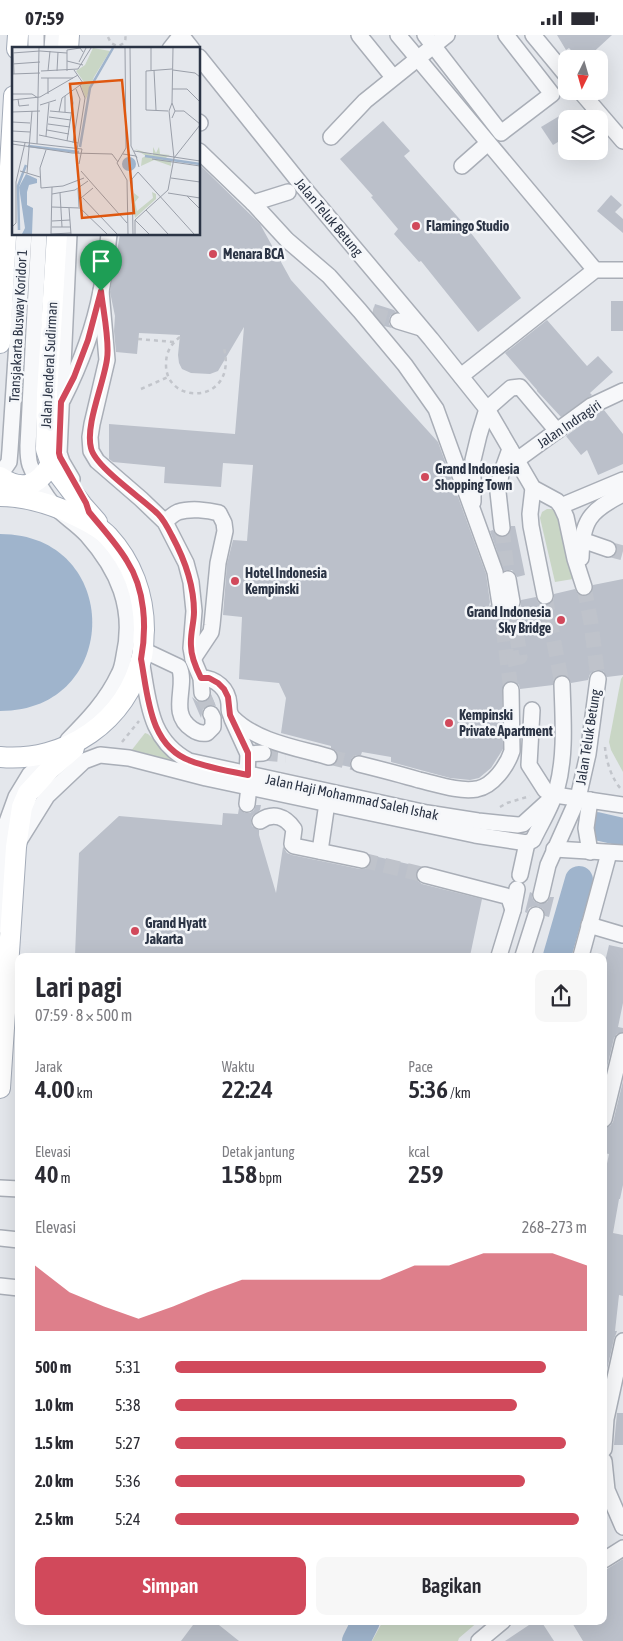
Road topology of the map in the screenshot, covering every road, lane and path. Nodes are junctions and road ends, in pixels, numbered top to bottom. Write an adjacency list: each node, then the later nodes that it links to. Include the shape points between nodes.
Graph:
1 (125, 35): 8 (path, via 125,42 117,46)
2 (181, 35): 10 (street); 11 (street)
3 (359, 35): 15 (street)
4 (398, 35): 13 (street)
5 (447, 35): 9 (street)
6 (506, 35): 9 (street, via 552,94 501,133)
7 (532, 35): 14 (street)
8 (108, 37)
9 (429, 40): 13 (street)
10 (172, 47)
11 (190, 47)
12 (200, 58): 23 (street, Jalan Teluk Betung)
13 (417, 58): 15 (street); 20 (street)
14 (558, 66)
15 (393, 77): 18 (street)
16 (588, 100): 19 (street)
17 (12, 128): 33 (main road)
18 (331, 137)
19 (623, 141)
20 (488, 143): 22 (street); 30 (street)
21 (200, 152): 24 (street)
22 (462, 166)
23 (289, 192): 24 (street); 35 (street, Jalan Teluk Betung)
24 (254, 203): 59 (street, via 287,240 366,312 405,365 436,409)
25 (24, 235): 50 (street, Transjakarta Busway Koridor 1, via 10,450)
26 (39, 235): 52 (street, Transjakarta Busway Koridor 1, via 28,446 29,464)
27 (57, 235): 49 (main road, Jalan Jenderal Sudirman, via 45,435)
28 (69, 235): 45 (street)
29 (109, 235): 32 (street)
30 (595, 270): 31 (street); 41 (street)
31 (623, 270)
32 (101, 291): 45 (street, via 88,340); 60 (street, via 107,360 92,424 91,451 97,461)
33 (2, 296): 39 (main road)
34 (398, 321): 35 (street)
35 (421, 328): 41 (street, Jalan Teluk Betung)
36 (180, 337): 38 (path)
37 (138, 339): 38 (path)
38 (174, 342): 42 (path, via 166,359)
39 (0, 343)
40 (224, 349): 42 (path, via 226,368 218,385 210,391 200,394 182,391)
41 (461, 376): 46 (street, Jalan Teluk Betung)
42 (168, 377): 43 (path)
43 (141, 389)
44 (623, 391): 47 (street, Jalan Indragiri, via 591,406)
45 (61, 402): 58 (street, via 59,453)
46 (487, 409): 47 (street, via 511,388 520,387); 48 (street, Jalan Teluk Betung); 59 (street, via 475,454)
47 (557, 431): 48 (street, Jalan Indragiri)
48 (514, 455): 53 (street, Jalan Teluk Betung); 61 (street, via 499,486)
49 (51, 463): 52 (main road); 58 (main road, Jalan Jenderal Sudirman)
50 (0, 476): 52 (main road, via 16,485)
51 (623, 480): 57 (street)
52 (37, 481): 56 (street, Transjakarta Busway Koridor 1)
53 (533, 488): 57 (street); 66 (street, via 531,527)
54 (623, 494): 63 (street, via 592,515)
55 (0, 496): 56 (main road, via 36,499)
56 (54, 506): 62 (main road); 80 (street, Transjakarta Busway Koridor 1, via 86,533 107,559 122,589 128,621 120,673 105,699)
57 (562, 506): 63 (street, via 582,580)
58 (89, 512): 62 (main road, Jalan Jenderal Sudirman)
59 (473, 513): 65 (street, via 506,603)
60 (165, 522): 68 (street, via 186,563 191,582 194,611 190,642); 68 (street, via 181,511 211,511 219,513 224,523 211,632)
61 (502, 528)
62 (107, 535): 67 (main road, Jalan Jenderal Sudirman, via 128,562 141,593 144,619)
63 (582, 540): 64 (street)
64 (608, 549)
65 (508, 579)
66 (545, 596)
67 (142, 654): 73 (street, via 179,667 182,676 179,703 182,718 189,727 199,733 207,733 214,723); 76 (main road, Jalan Jenderal Sudirman, via 129,690 120,704); 87 (street, Jalan Haji Mohammad Saleh Ishak, via 152,717 163,741 189,761)
68 (193, 659): 74 (street, via 202,685 209,678 224,689)
69 (598, 679): 91 (street, Jalan Teluk Betung)
70 (562, 684): 89 (street, Jalan Teluk Betung, via 562,752)
71 (511, 690): 86 (street, via 513,745 510,757 488,785 476,789)
72 (532, 710): 89 (street, via 529,765 545,790)
73 (211, 714)
74 (230, 715): 79 (street, via 264,737); 81 (street)
75 (140, 720): 78 (path)
76 (86, 736): 80 (main road); 98 (main road, via 28,793 22,807)
77 (606, 739): 88 (path, via 607,760)
78 (120, 745)
79 (304, 749): 83 (street); 85 (street)
80 (56, 751): 84 (main road, via 20,758); 108 (street, Transjakarta Busway Koridor 1, via 30,775 16,797 7,822)
81 (248, 753): 82 (street); 87 (street)
82 (263, 753)
83 (286, 755)
84 (0, 757)
85 (329, 757)
86 (359, 764)
87 (248, 781): 89 (street, Jalan Haji Mohammad Saleh Ishak, via 427,813 518,825); 90 (street, Jalan Haji Mohammad Saleh Ishak); 93 (street); 98 (street, Jalan Haji Mohammad Saleh Ishak, via 206,778 129,758 92,757 47,796)
88 (623, 791)
89 (555, 795): 91 (street); 97 (street, Jalan Teluk Betung, via 533,840)
90 (299, 797): 92 (street, Jalan Haji Mohammad Saleh Ishak); 96 (street)
91 (584, 799): 94 (street); 99 (street, Jalan Teluk Betung); 101 (street)
92 (327, 803): 97 (street, Jalan Haji Mohammad Saleh Ishak); 100 (street)
93 (247, 804)
94 (623, 805)
95 (260, 821): 96 (street, via 265,817 279,816)
96 (294, 829): 100 (street, via 293,845)
97 (527, 843): 106 (street)
98 (16, 847): 115 (main road)
99 (561, 850): 101 (street); 105 (street, Jalan Teluk Betung, via 548,865)
100 (320, 851): 103 (street)
101 (590, 852): 102 (street)
102 (616, 853): 109 (street)
103 (362, 861)
104 (425, 875): 106 (street, via 506,896)
105 (542, 891)
106 (513, 910): 111 (street)
107 (536, 915): 112 (street)
108 (0, 925)
109 (589, 925): 110 (street); 113 (street)
110 (623, 935)
111 (500, 953)
112 (524, 953)
113 (582, 953)
114 (623, 1041): 116 (street)
115 (0, 1088)
116 (607, 1107)
117 (0, 1188): 118 (street)
118 (15, 1189)
119 (0, 1238): 120 (street)
120 (15, 1240)
121 (0, 1286): 122 (street)
122 (15, 1288)
123 (0, 1296): 124 (street)
124 (15, 1298)
125 (623, 1341): 126 (street)
126 (607, 1414)
127 (607, 1490): 128 (street)
128 (623, 1527)
129 (623, 1548): 130 (street)
130 (607, 1558)
131 (498, 1625): 132 (street)
132 (479, 1641)

